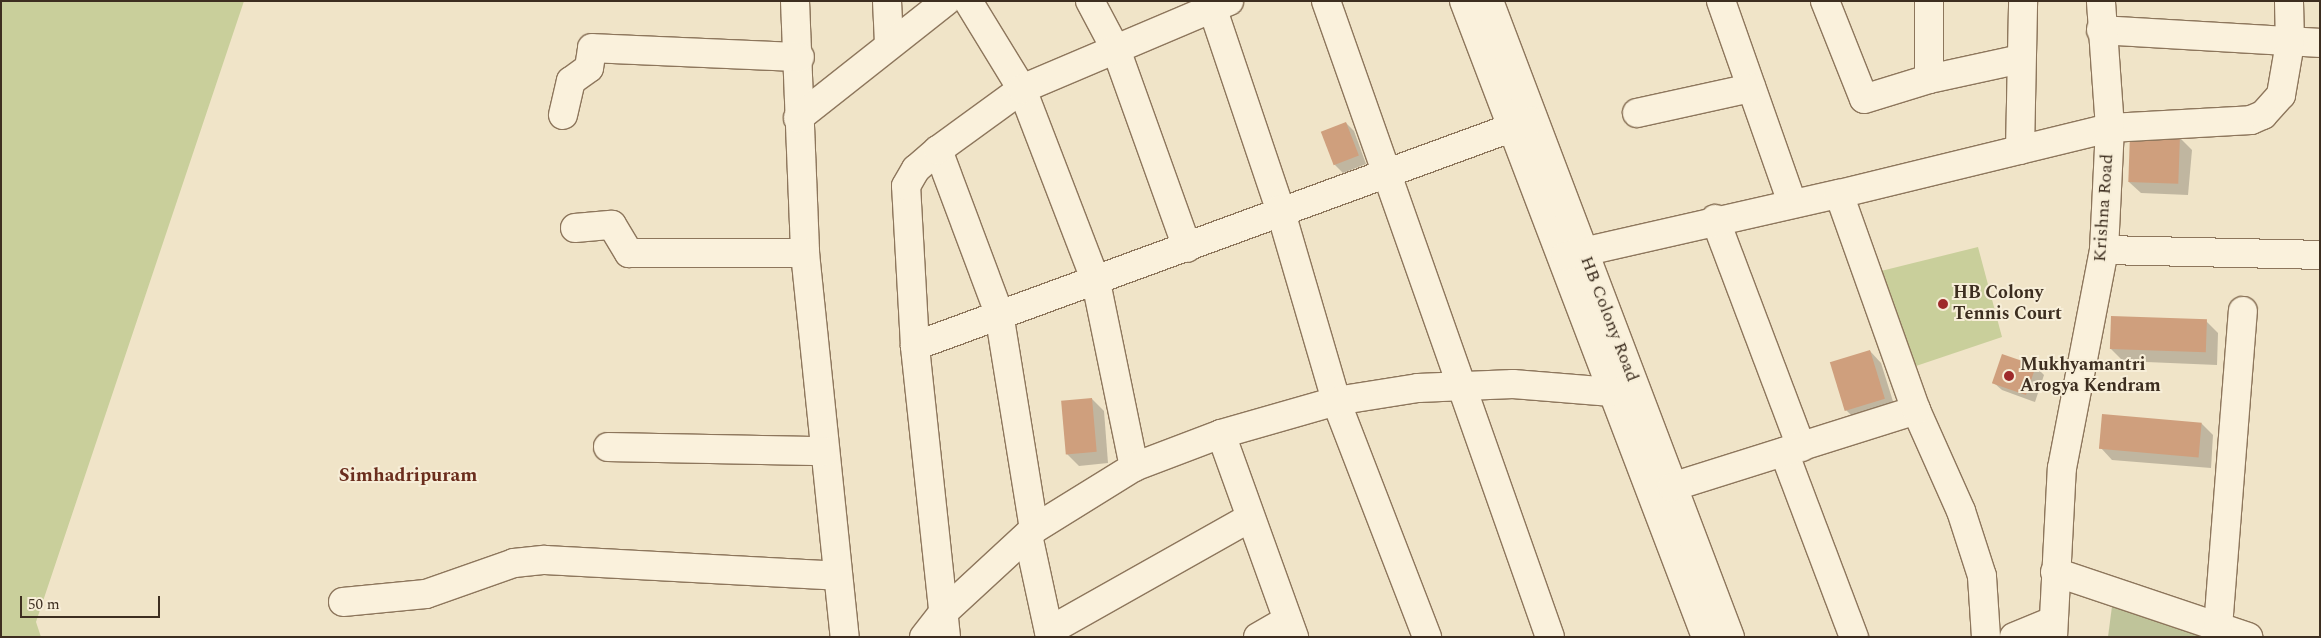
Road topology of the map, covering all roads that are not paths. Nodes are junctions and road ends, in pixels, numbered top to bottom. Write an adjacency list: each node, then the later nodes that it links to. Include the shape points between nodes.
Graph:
1 (795, 1): 21 (street)
2 (888, 1): 19 (street)
3 (946, 1): 19 (street)
4 (968, 1): 24 (street)
5 (1090, 1): 20 (street)
6 (1326, 1): 33 (street)
7 (1464, 1): 29 (street)
8 (1489, 1): 29 (street, HB Colony Road)
9 (1721, 1): 25 (street)
10 (1825, 1): 23 (street, via 1864,99)
11 (1929, 1): 23 (street)
12 (2023, 1): 22 (street)
13 (2101, 1): 16 (street, Krishna Road)
14 (2289, 1): 17 (street)
15 (1218, 4): 20 (street); 36 (street)
16 (2101, 30): 17 (street); 30 (street, Krishna Road)
17 (2290, 43): 18 (street); 30 (street, via 2281,95 2263,115)
18 (2320, 43)
19 (889, 44): 28 (street)
20 (1118, 52): 24 (street); 39 (street)
21 (800, 58): 27 (street, via 592,48 589,68 572,81); 28 (street)
22 (2020, 59): 23 (street); 32 (street)
23 (1929, 79)
24 (1022, 88): 31 (street); 44 (street)
25 (1751, 88): 26 (street); 35 (street)
26 (1637, 113)
27 (563, 115)
28 (798, 118): 41 (street)
29 (1523, 124): 33 (street); 42 (street, HB Colony Road)
30 (2110, 128): 32 (street); 40 (street, Krishna Road)
31 (938, 150): 46 (street); 47 (street, via 916,169 906,186)
32 (2020, 150): 34 (street)
33 (1387, 171): 36 (street); 48 (street)
34 (1839, 194): 35 (street); 51 (street)
35 (1792, 203): 37 (street)
36 (1280, 209): 39 (street); 50 (street)
37 (1715, 219): 42 (street); 54 (street)
38 (575, 228): 41 (street, via 612,225 629,253)
39 (1187, 248): 44 (street)
40 (2104, 250): 43 (street); 60 (street, Krishna Road, via 2062,468)
41 (805, 253): 55 (street)
42 (1572, 254): 49 (street); 57 (street, HB Colony Road)
43 (2320, 256)
44 (1096, 282): 46 (street); 56 (street)
45 (2243, 311): 64 (street)
46 (999, 312): 47 (street); 59 (street)
47 (914, 346): 63 (street)
48 (1463, 386): 49 (street, via 1512,384); 50 (street); 72 (street)
49 (1612, 392): 73 (street)
50 (1336, 401): 52 (street); 71 (street)
51 (1916, 410): 54 (street); 76 (street, via 1961,511 1982,576)
52 (1221, 434): 56 (street); 58 (street)
53 (608, 447): 55 (street)
54 (1792, 449): 57 (street); 75 (street)
55 (825, 451): 61 (street)
56 (1134, 467): 59 (street)
57 (1672, 487): 74 (street, HB Colony Road)
58 (1248, 519): 65 (street); 67 (street)
59 (1031, 532): 63 (street); 67 (street)
60 (2055, 572): 64 (street); 66 (street, Krishna Road)
61 (838, 576): 62 (street, via 545,560 514,563 426,594); 68 (street)
62 (343, 602)
63 (944, 625): 69 (street)
64 (2218, 627): 78 (street)
65 (1291, 628): 70 (street)
66 (2053, 629): 77 (street, Krishna Road)
67 (1049, 634)
68 (845, 637)
69 (924, 637)
70 (1258, 637)
71 (1427, 637)
72 (1550, 637)
73 (1706, 637)
74 (1730, 637)
75 (1854, 637)
76 (1986, 637)
77 (2014, 637)
78 (2248, 637)

